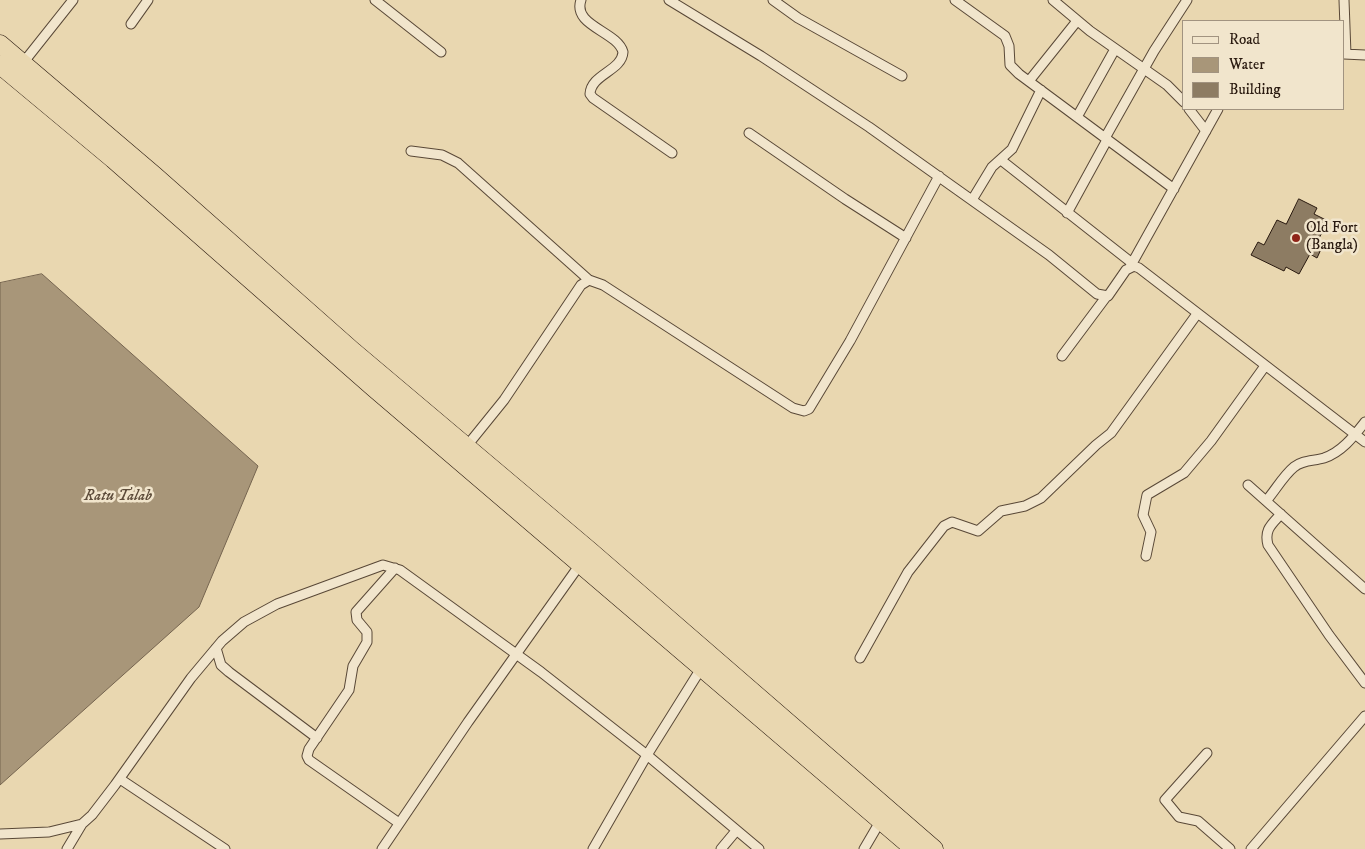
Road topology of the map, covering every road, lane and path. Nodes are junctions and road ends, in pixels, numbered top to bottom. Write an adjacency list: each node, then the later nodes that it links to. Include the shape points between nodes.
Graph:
1 (73, 0): 19 (street)
2 (148, 0): 13 (street)
3 (375, 0): 16 (street)
4 (581, 0): 33 (street, via 579,12 582,16 619,44 623,52 621,61 592,85 590,94)
5 (669, 0): 35 (street, via 770,62)
6 (773, 0): 22 (street, via 798,18)
7 (955, 0): 23 (street, via 1005,36 1010,64)
8 (1053, 0): 12 (street)
9 (1187, 0): 21 (street)
10 (1344, 0): 11 (street)
11 (1344, 20)
12 (1077, 21): 15 (street); 23 (street)
13 (131, 24)
14 (0, 44): 19 (highway)
15 (1115, 49): 21 (street); 28 (street)
16 (441, 52)
17 (1345, 54): 18 (street)
18 (1365, 55)
19 (23, 63): 49 (highway)
20 (0, 65): 54 (highway)
21 (1144, 70): 25 (street); 31 (street)
22 (902, 76)
23 (1029, 82): 24 (street)
24 (1041, 90): 28 (street); 34 (street, via 1012,149)
25 (1182, 100)
26 (1190, 110): 29 (street)
27 (1217, 110): 29 (street)
28 (1077, 117): 31 (street)
29 (1206, 132): 36 (street)
30 (749, 133): 39 (street)
31 (1106, 139): 36 (street); 38 (street)
32 (412, 150): 41 (street, via 442,155 458,163)
33 (672, 153)
34 (1001, 160): 37 (street, via 992,167); 38 (street)
35 (940, 176): 37 (street); 39 (street)
36 (1174, 189): 40 (street)
37 (972, 200): 42 (street, via 1097,294)
38 (1066, 213): 40 (street)
39 (906, 238): 41 (street, via 813,404 804,411 793,408 603,285)
40 (1131, 265): 42 (street); 43 (street, via 1140,268)
41 (589, 280): 49 (street, via 582,285 504,400)
42 (1106, 297): 44 (street)
43 (1197, 314): 45 (street); 59 (street, via 1111,434 1041,498 1025,506 1001,511 978,531 952,522 944,526 908,572)
44 (1062, 356)
45 (1265, 366): 47 (street); 53 (street, via 1184,473 1147,495 1143,515 1151,532)
46 (1365, 422): 47 (street)
47 (1355, 435): 48 (street); 51 (street, via 1350,442 1325,457 1294,467)
48 (1365, 442)
49 (466, 447): 80 (highway)
50 (1248, 486): 51 (street)
51 (1266, 501): 52 (street)
52 (1281, 514): 56 (street); 61 (street, via 1268,528 1268,545 1328,635)
53 (1146, 556)
54 (581, 563): 58 (street); 60 (highway)
55 (395, 568): 57 (street, via 375,567 277,604 244,622); 58 (street); 63 (street, via 356,612 357,620 367,632 367,642 355,660 349,690)
56 (1365, 589)
57 (216, 648): 63 (street, via 221,665); 66 (street)
58 (516, 655): 65 (street); 68 (street)
59 (860, 658)
60 (702, 668): 65 (street); 67 (highway)
61 (1365, 683)
62 (1365, 716): 82 (street)
63 (317, 738): 68 (street, via 308,752 309,760)
64 (1207, 754): 81 (street, via 1166,800 1179,817 1198,821)
65 (647, 755): 70 (street); 75 (street)
66 (120, 779): 69 (street); 73 (street)
67 (881, 820): 78 (street); 79 (highway)
68 (399, 823): 74 (street)
69 (82, 824): 71 (street, via 49,832); 72 (street)
70 (736, 831): 76 (street); 77 (street)
71 (0, 834)
72 (67, 849)
73 (225, 849)
74 (382, 849)
75 (592, 849)
76 (721, 849)
77 (759, 849)
78 (864, 849)
79 (914, 849)
80 (934, 849)
81 (1230, 849)
82 (1251, 849)

